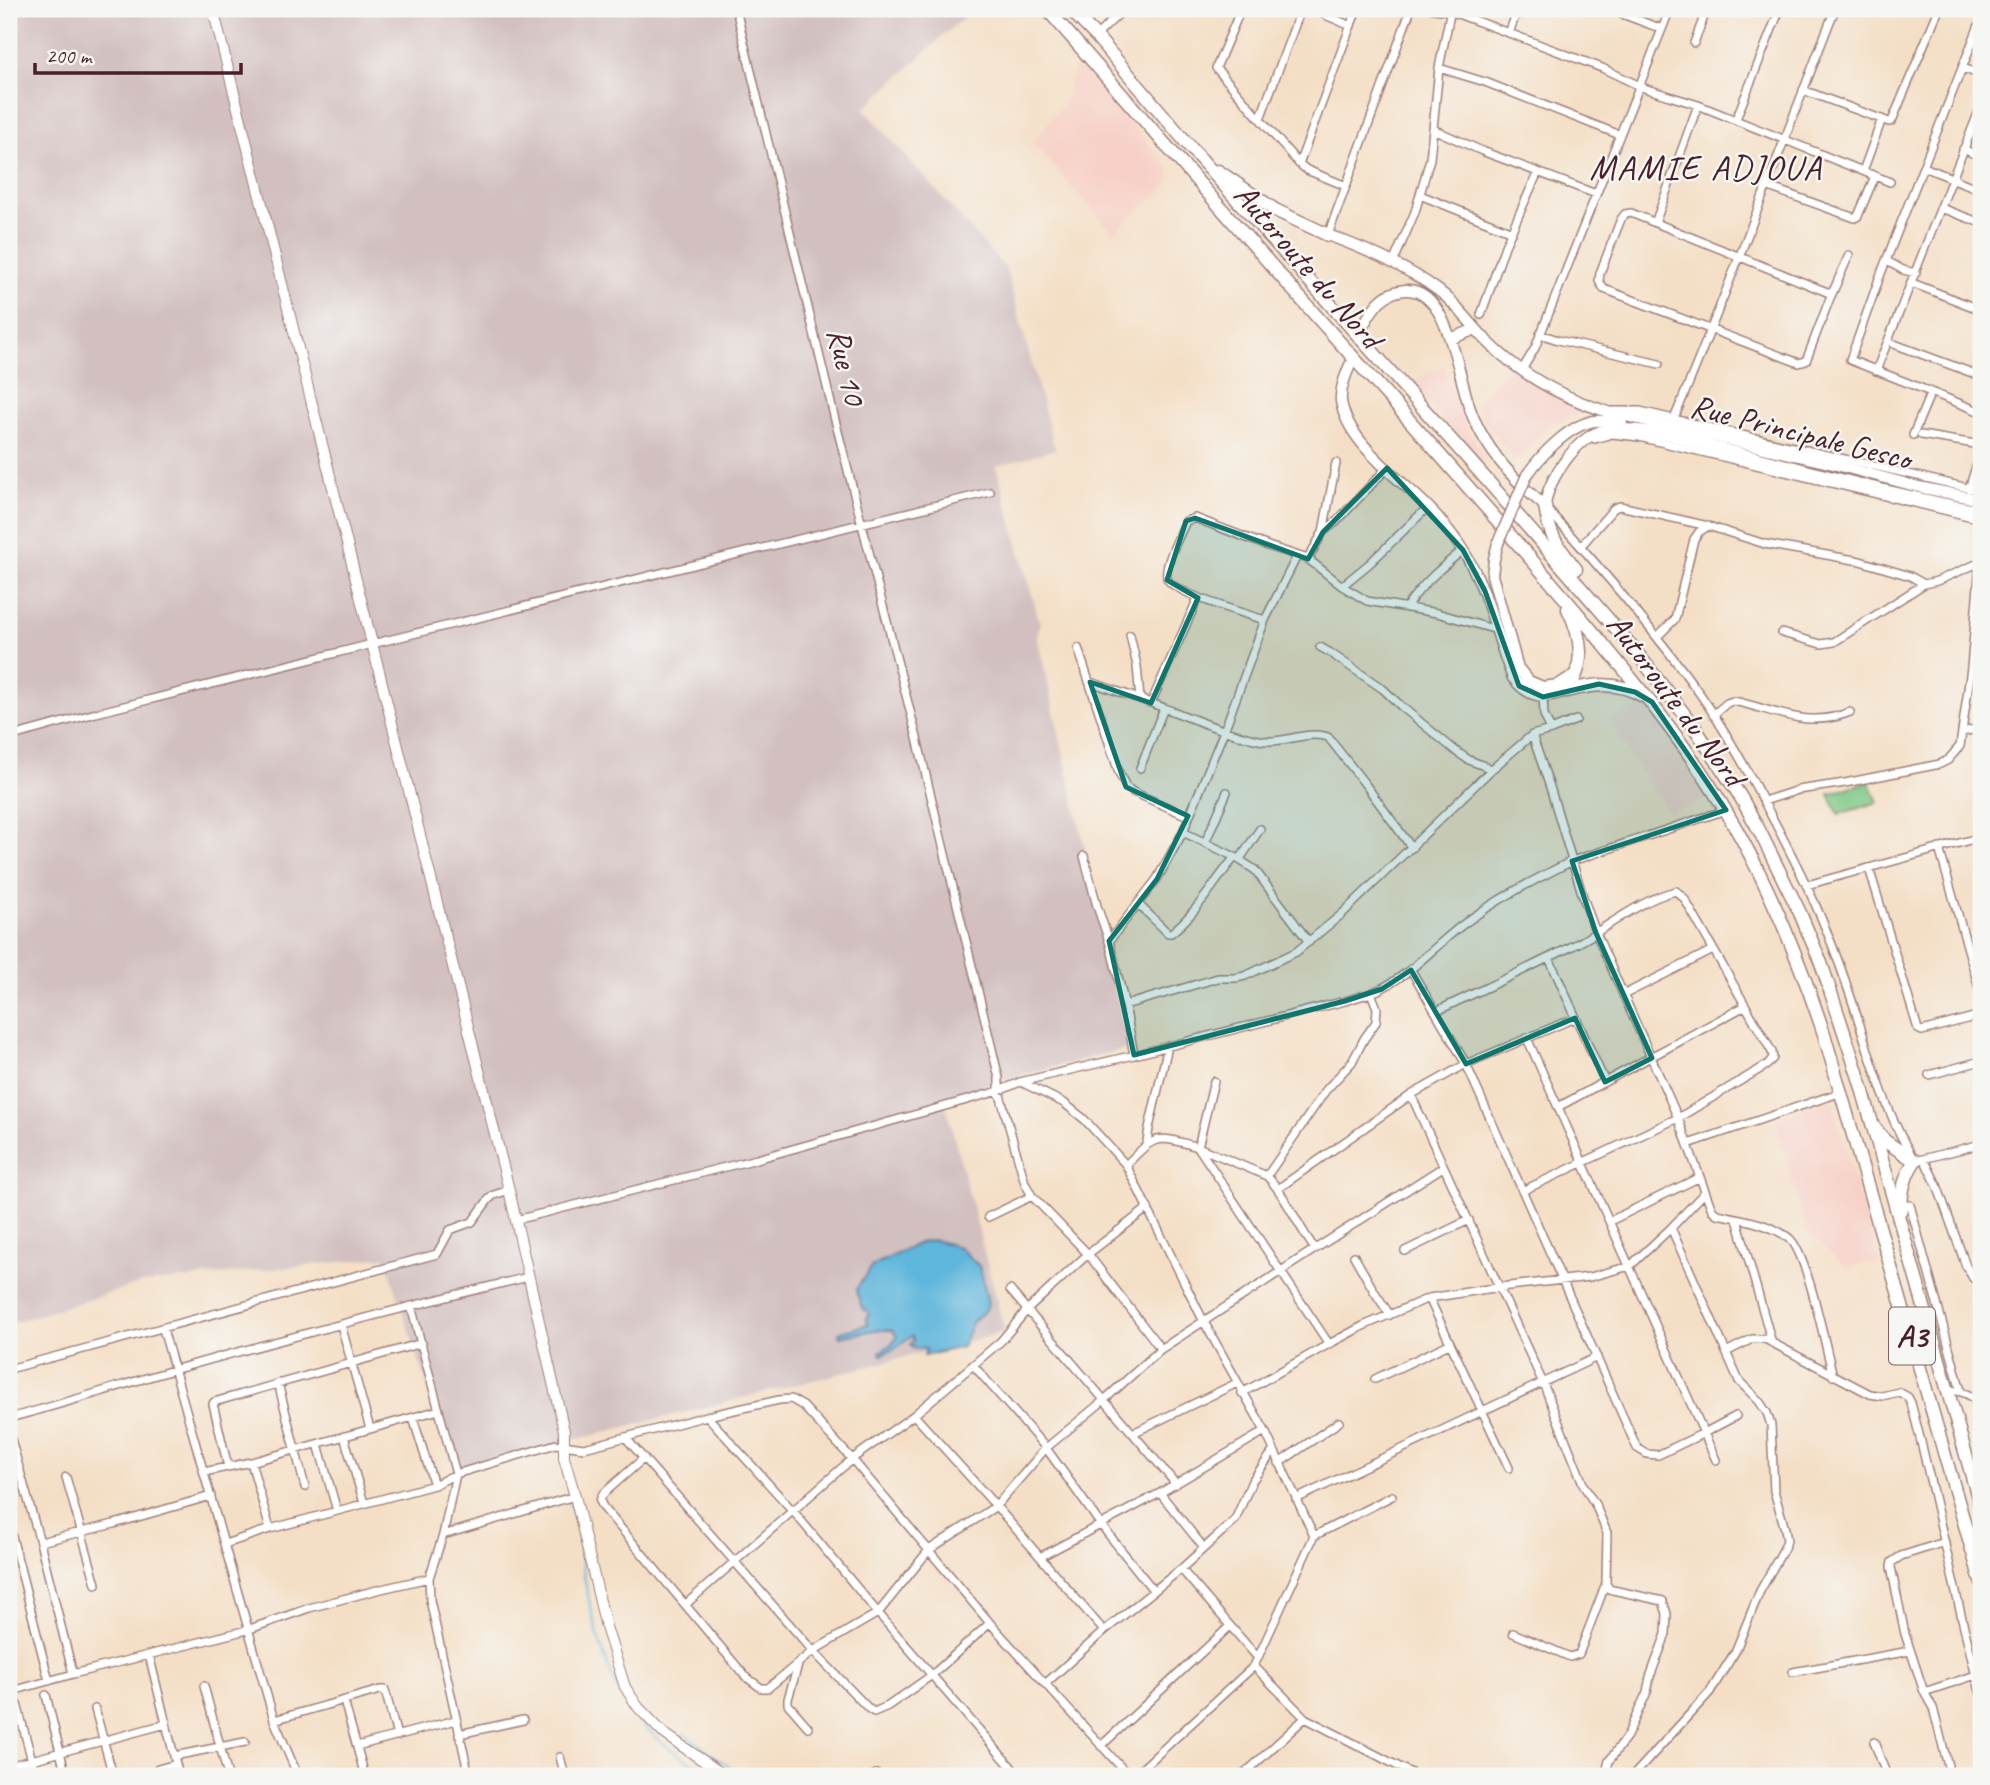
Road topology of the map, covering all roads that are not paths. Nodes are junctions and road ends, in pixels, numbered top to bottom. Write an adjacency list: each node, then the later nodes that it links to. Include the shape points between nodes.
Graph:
1 (213, 9): 116 (street)
2 (736, 9): 97 (street, Rue 10)
3 (1047, 9): 105 (highway, Autoroute du Nord)
4 (1069, 9): 25 (highway, Autoroute du Nord)
5 (1124, 9): 25 (street)
6 (1241, 9): 34 (street, via 1216,68)
7 (1301, 9): 34 (street)
8 (1311, 9): 22 (street)
9 (1357, 9): 22 (street)
10 (1411, 9): 50 (street)
11 (1433, 9): 19 (street)
12 (1518, 9): 24 (street)
13 (1609, 9): 23 (street)
14 (1670, 9): 23 (street)
15 (1707, 9): 26 (street)
16 (1767, 9): 20 (street)
17 (1835, 9): 31 (street)
18 (1939, 9): 35 (street, via 1894,119)
19 (1450, 10): 24 (street); 27 (street)
20 (1779, 11): 36 (street)
21 (1981, 20): 28 (street)
22 (1351, 26): 43 (street)
23 (1662, 29): 30 (street)
24 (1509, 33): 30 (street)
25 (1096, 36): 40 (highway, Autoroute du Nord)
26 (1693, 43)
27 (1439, 68): 37 (street); 38 (street)
28 (1963, 68): 29 (street); 44 (street)
29 (1981, 75)
30 (1640, 86): 32 (street); 38 (street)
31 (1803, 90): 35 (street); 39 (street)
32 (1698, 105): 36 (street); 56 (street)
33 (1981, 106): 41 (street)
34 (1261, 119): 43 (street)
35 (1882, 119): 45 (street)
36 (1736, 120): 39 (street)
37 (1433, 129): 46 (street); 54 (street)
38 (1620, 135): 53 (street)
39 (1785, 138): 45 (street); 51 (street)
40 (1191, 148): 59 (highway, via 1275,210); 119 (highway, Autoroute du Nord)
41 (1963, 149): 42 (street); 48 (street)
42 (1981, 157)
43 (1299, 164): 50 (street)
44 (1924, 167): 48 (street); 62 (street)
45 (1863, 171): 47 (street)
46 (1538, 172): 53 (street); 58 (street)
47 (1875, 176): 49 (street); 51 (street, via 1855,218)
48 (1952, 178): 52 (street); 55 (street)
49 (1889, 181)
50 (1346, 186): 59 (street)
51 (1766, 186): 61 (street)
52 (1981, 190)
53 (1596, 194): 72 (street)
54 (1420, 195): 58 (street); 63 (street)
55 (1941, 208): 57 (street); 64 (street)
56 (1654, 223): 61 (street); 71 (street, via 1625,214 1599,281 1604,289)
57 (1981, 223)
58 (1512, 232): 68 (street)
59 (1328, 234): 63 (main road, Rue Principale Gesco)
60 (1849, 255): 66 (street)
61 (1739, 257): 66 (street); 71 (street)
62 (1887, 261): 64 (street); 79 (street, via 1850,358)
63 (1393, 263): 70 (main road, Rue Principale Gesco, via 1441,292)
64 (1916, 273): 65 (street)
65 (1912, 283): 67 (street); 79 (street)
66 (1832, 294): 71 (street, via 1803,363)
67 (1981, 310)
68 (1481, 315)
69 (1363, 326): 73 (main road, via 1383,297 1410,290 1434,304)
70 (1476, 329): 73 (main road); 78 (main road, Rue Principale Gesco)
71 (1711, 330): 83 (street)
72 (1540, 334): 75 (street); 78 (street)
73 (1450, 339): 93 (main road, via 1467,405 1484,439 1517,483)
74 (1894, 344): 77 (street, via 1975,374)
75 (1659, 364)
76 (1350, 365): 88 (main road, via 1341,392 1345,415 1352,430)
77 (1981, 367)
78 (1522, 370): 81 (main road, Rue Principale Gesco)
79 (1876, 371): 80 (street)
80 (1931, 392): 82 (street); 86 (street, via 1917,435)
81 (1608, 412): 83 (street, via 1640,411); 92 (main road, Rue Principale Gesco)
82 (1981, 412)
83 (1674, 419): 89 (street)
84 (1679, 439): 85 (main road, via 1612,429); 95 (main road, Rue Principale Gesco); 120 (main road, bridge, via 1621,423 1587,423 1546,452 1527,475 1498,543 1492,575 1518,668 1529,681 1549,687)
85 (1581, 444): 93 (main road, via 1554,475); 96 (street, via 1612,434 1639,437)
86 (1981, 448): 89 (street)
87 (1336, 463): 99 (street)
88 (1387, 468): 94 (main road); 99 (street)
89 (1969, 489): 90 (street)
90 (1981, 491)
91 (990, 492): 97 (street)
92 (1981, 500)
93 (1545, 506): 100 (street); 119 (highway, via 1555,543)
94 (1428, 507): 101 (main road); 107 (street)
95 (1981, 512)
96 (1981, 519)
97 (863, 523): 116 (street); 179 (street, Rue 10)
98 (1708, 526): 100 (street, via 1620,506); 106 (street, via 1765,544 1860,561); 115 (street, via 1694,539 1675,620)
99 (1323, 532): 103 (street)
100 (1581, 546): 115 (street)
101 (1463, 550): 110 (street); 112 (main road, via 1485,591)
102 (1297, 556): 103 (street); 109 (street, via 1190,519 1175,547 1167,580); 111 (street)
103 (1308, 559): 107 (street)
104 (1981, 562): 106 (street); 108 (street)
105 (1544, 574): 120 (highway, via 1578,632); 125 (highway, Autoroute du Nord)
106 (1924, 584): 113 (street, via 1834,642 1821,644)
107 (1342, 586): 110 (street, via 1367,601)
108 (1980, 594): 134 (street)
109 (1198, 597): 111 (street); 126 (street)
110 (1407, 606): 112 (street)
111 (1265, 620): 133 (street)
112 (1497, 630): 123 (main road, via 1513,678 1529,693)
113 (1782, 633)
114 (1130, 635): 124 (street)
115 (1657, 637): 129 (street)
116 (372, 644): 136 (street); 196 (street)
117 (1320, 647): 138 (street, via 1383,689 1457,752)
118 (1078, 648): 121 (street)
119 (1634, 649): 184 (highway, Autoroute du Nord / A3, via 1720,765 1780,872 1821,963)
120 (1578, 672): 122 (highway)
121 (1090, 682): 124 (street); 142 (street, via 1126,787)
122 (1566, 691): 123 (main road); 125 (highway, via 1613,685)
123 (1543, 697): 132 (street)
124 (1140, 699): 126 (street)
125 (1652, 702): 141 (highway, Autoroute du Nord / A3)
126 (1151, 703): 127 (street)
127 (1164, 708): 133 (street); 137 (street)
128 (1850, 712): 129 (street, via 1809,720 1733,701)
129 (1713, 715): 140 (street)
130 (1576, 720): 132 (street)
131 (1981, 727): 134 (street)
132 (1550, 730): 135 (street)
133 (1224, 731): 142 (street); 147 (street, via 1261,741 1328,737)
134 (1962, 732): 140 (street, via 1957,751 1940,764 1798,790)
135 (1532, 735): 138 (street); 151 (street)
136 (9, 737)
137 (1140, 768)
138 (1492, 769): 147 (street)
139 (1227, 792): 146 (street)
140 (1764, 801): 153 (street)
141 (1726, 810): 151 (street); 180 (highway, Autoroute du Nord / A3, via 1788,936)
142 (1188, 816): 144 (street)
143 (1260, 829): 150 (street)
144 (1183, 832): 146 (street); 154 (street)
145 (1981, 837): 148 (street)
146 (1205, 843): 150 (street)
147 (1412, 848): 157 (street)
148 (1939, 848): 152 (street); 163 (street)
149 (1084, 856): 156 (street)
150 (1237, 858): 154 (street, via 1218,877 1204,901 1171,933); 157 (street, via 1255,870)
151 (1572, 860): 155 (street); 160 (street, via 1473,917)
152 (1870, 868): 153 (street); 167 (street, via 1918,1029)
153 (1807, 885): 189 (street, via 1881,1090 1904,1144)
154 (1138, 904): 156 (street)
155 (1596, 933): 158 (street, via 1633,909 1676,891); 159 (street); 162 (street)
156 (1110, 942): 164 (street)
157 (1309, 942): 164 (street, via 1245,976 1217,978)
158 (1713, 950): 162 (street); 165 (street)
159 (1549, 958): 166 (street); 168 (street)
160 (1411, 970): 161 (street); 166 (street)
161 (1371, 993): 170 (street); 193 (street, via 1376,1022)
162 (1623, 995): 172 (street)
163 (1981, 995)
164 (1125, 1005): 171 (street)
165 (1745, 1006): 172 (street); 183 (street, via 1772,1052 1772,1061)
166 (1437, 1011): 174 (street)
167 (1981, 1014)
168 (1575, 1018): 169 (street); 178 (street)
169 (1527, 1038): 174 (street); 182 (street)
170 (1168, 1046): 171 (street); 185 (street)
171 (1134, 1055): 177 (street)
172 (1652, 1058): 178 (street); 183 (street)
173 (1981, 1061): 175 (street)
174 (1466, 1064): 181 (street); 197 (street)
175 (1929, 1074)
176 (1214, 1081): 188 (street)
177 (1020, 1082): 179 (street); 191 (street, via 1064,1103)
178 (1605, 1082): 182 (street)
179 (999, 1091): 199 (street, Rue 10); 204 (street)
180 (1842, 1092): 186 (street); 307 (highway, Autoroute du Nord / A3)
181 (1410, 1095): 192 (street); 195 (street)
182 (1558, 1107): 190 (street)
183 (1678, 1118): 186 (street); 190 (street)
184 (1872, 1124): 189 (highway, via 1885,1141); 207 (highway, Autoroute du Nord / A3)
185 (1147, 1143): 188 (street, via 1173,1140); 191 (street)
186 (1688, 1144): 194 (street)
187 (1981, 1144): 189 (street)
188 (1198, 1147): 193 (street); 214 (street)
189 (1920, 1160): 207 (highway, via 1910,1168 1904,1186); 217 (street, via 1937,1185 1966,1266)
190 (1583, 1164): 197 (street); 206 (street)
191 (1126, 1165): 201 (street)
192 (1443, 1167): 205 (street); 209 (street)
193 (1268, 1176): 195 (street)
194 (1700, 1177): 198 (street); 206 (street)
195 (1279, 1188): 209 (street)
196 (509, 1190): 204 (street); 226 (street, via 489,1199 472,1222 450,1230 437,1254)
197 (1522, 1191): 216 (street)
198 (1705, 1192): 203 (street, via 1713,1212); 208 (street)
199 (1032, 1196): 202 (street); 211 (street)
200 (1910, 1205): 244 (street)
201 (1148, 1208): 211 (street); 224 (street)
202 (988, 1217)
203 (1737, 1219): 228 (street); 238 (street, via 1773,1229 1794,1243)
204 (516, 1220): 215 (street)
205 (1469, 1220): 210 (street); 218 (street)
206 (1610, 1221): 213 (street)
207 (1901, 1225): 243 (highway, Autoroute du Nord / A3)
208 (1671, 1228): 213 (street); 232 (street)
209 (1315, 1249): 214 (street)
210 (1405, 1251)
211 (1088, 1254): 222 (street); 231 (street)
212 (1354, 1256): 223 (street)
213 (1630, 1266): 216 (street); 260 (street)
214 (1281, 1271): 224 (street); 229 (street)
215 (528, 1277): 221 (street); 264 (street)
216 (1563, 1281): 218 (street); 233 (street)
217 (1981, 1282)
218 (1500, 1287): 220 (street); 242 (street)
219 (1010, 1290): 222 (street)
220 (1429, 1297): 223 (street); 230 (street)
221 (411, 1306): 225 (street); 227 (street)
222 (1027, 1310): 235 (street); 246 (street)
223 (1390, 1315): 229 (street)
224 (1204, 1322): 231 (street); 241 (street)
225 (341, 1325): 234 (street); 237 (street)
226 (163, 1329): 236 (street); 237 (street)
227 (422, 1343): 234 (street); 248 (street)
228 (1772, 1343): 232 (street, via 1752,1339); 238 (street)
229 (1329, 1344): 245 (street)
230 (1449, 1344): 239 (street); 249 (street)
231 (1161, 1349): 246 (street)
232 (1726, 1352): 372 (street, via 1771,1425 1774,1491 1787,1541 1759,1591 1735,1652 1710,1692)
233 (1597, 1357): 242 (street); 260 (street, via 1637,1448 1658,1455)
234 (352, 1363): 240 (street); 256 (street)
235 (973, 1365): 250 (street); 265 (street)
236 (9, 1369)
237 (174, 1370): 253 (street); 275 (street)
238 (1833, 1376): 299 (street, via 1875,1396 1899,1392 1908,1397)
239 (1375, 1379)
240 (278, 1383): 266 (street); 273 (street, via 214,1402)
241 (1237, 1383): 245 (street); 259 (street)
242 (1543, 1383): 249 (street); 308 (street, via 1606,1533)
243 (1948, 1390): 244 (street); 288 (highway, Autoroute du Nord / A3)
244 (1961, 1391): 247 (street)
245 (1242, 1393): 258 (street)
246 (1104, 1401): 259 (street); 265 (street)
247 (1981, 1406)
248 (439, 1410): 254 (street); 276 (street)
249 (1483, 1411): 274 (street); 285 (street)
250 (914, 1415): 269 (street); 287 (street)
251 (707, 1416): 262 (street); 269 (street, via 791,1399); 290 (street)
252 (1736, 1416): 260 (street)
253 (9, 1418)
254 (413, 1418): 256 (street); 279 (street)
255 (1339, 1422): 272 (street)
256 (370, 1429): 261 (street)
257 (9, 1432): 298 (street)
258 (1265, 1432): 267 (street); 278 (street)
259 (1133, 1433): 278 (street)
260 (1704, 1433): 270 (street)
261 (344, 1436): 263 (street); 286 (street)
262 (625, 1437): 264 (street, via 583,1448); 268 (street)
263 (318, 1444): 266 (street); 289 (street)
264 (565, 1445): 276 (street); 283 (street)
265 (1046, 1448): 287 (street); 292 (street)
266 (296, 1450): 271 (street); 280 (street)
267 (1274, 1450): 272 (street); 301 (street, via 1252,1481 1235,1520)
268 (644, 1458): 304 (street); 311 (street, via 600,1501)
269 (852, 1459): 290 (street); 302 (street)
270 (1717, 1460)
271 (251, 1462): 273 (street); 293 (street)
272 (1279, 1462): 285 (street)
273 (228, 1467): 275 (street)
274 (1509, 1468)
275 (204, 1472): 282 (street)
276 (456, 1474): 279 (street); 296 (street)
277 (66, 1477): 294 (street)
278 (1176, 1484): 281 (street)
279 (434, 1485): 286 (street)
280 (305, 1487)
281 (1160, 1493): 292 (street); 301 (street)
282 (211, 1496): 294 (street); 300 (street)
283 (575, 1496): 296 (street); 366 (street, via 625,1687 662,1731)
284 (1392, 1496): 297 (street)
285 (1296, 1499): 297 (street)
286 (364, 1503): 289 (street)
287 (996, 1506): 302 (street); 303 (street)
288 (1981, 1508)
289 (337, 1511): 293 (street)
290 (793, 1511): 304 (street); 312 (street)
291 (9, 1525): 295 (street)
292 (1101, 1525): 303 (street); 310 (street)
293 (270, 1529): 300 (street)
294 (81, 1532): 298 (street); 309 (street)
295 (10, 1535): 327 (street)
296 (443, 1535): 306 (street)
297 (1314, 1536): 321 (street)
298 (40, 1542): 324 (street)
299 (1945, 1542): 319 (street, via 1892,1562); 326 (street)
300 (225, 1544): 315 (street)
301 (1204, 1548): 305 (street)
302 (929, 1550): 312 (street); 313 (street)
303 (1040, 1557): 316 (street)
304 (735, 1562): 311 (street); 318 (street)
305 (1181, 1569): 310 (street); 314 (street)
306 (429, 1578): 315 (street, via 309,1608); 339 (street)
307 (1981, 1581)
308 (1606, 1583): 317 (street, via 1579,1654 1570,1657); 371 (street, via 1609,1589 1663,1601 1667,1614 1666,1634 1647,1692)
309 (96, 1584)
310 (1154, 1591): 316 (street)
311 (686, 1604): 322 (street, via 745,1676 761,1688 768,1688)
312 (878, 1613): 318 (street); 325 (street)
313 (990, 1622): 325 (street); 328 (street)
314 (1230, 1626): 321 (street); 350 (street)
315 (247, 1630): 320 (street); 338 (street)
316 (1104, 1631): 328 (street)
317 (1513, 1633)
318 (813, 1651): 322 (street); 325 (street, via 874,1712)
319 (1910, 1651): 323 (street); 331 (street)
320 (149, 1655): 324 (street); 341 (street)
321 (1256, 1662): 337 (street); 368 (street)
322 (798, 1664): 342 (street, via 788,1704)
323 (1793, 1672)
324 (73, 1674): 327 (street)
325 (932, 1675): 367 (street)
326 (1976, 1675): 331 (street); 333 (street)
327 (49, 1681): 330 (street)
328 (1045, 1684): 350 (street)
329 (204, 1686): 348 (street)
330 (9, 1692)
331 (1924, 1692): 374 (street, via 1933,1708 1948,1766)
332 (46, 1695): 351 (street)
333 (1981, 1695)
334 (344, 1701): 338 (street); 344 (street, via 385,1690); 349 (street)
335 (17, 1704): 353 (street)
336 (95, 1709): 345 (street)
337 (1305, 1718): 369 (street); 370 (street)
338 (274, 1720): 362 (street)
339 (456, 1720): 343 (street); 344 (street)
340 (523, 1720): 343 (street)
341 (166, 1724): 345 (street); 354 (street)
342 (808, 1727)
343 (459, 1734): 364 (street)
344 (397, 1736): 349 (street)
345 (102, 1741): 351 (street); 359 (street)
346 (244, 1742): 348 (street)
347 (1874, 1742): 373 (street)
348 (220, 1745): 354 (street); 361 (street)
349 (357, 1746): 363 (street)
350 (1101, 1746): 368 (street)
351 (59, 1752): 353 (street); 358 (street)
352 (560, 1757): 365 (street)
353 (32, 1760): 355 (street); 357 (street)
354 (175, 1760): 356 (street); 360 (street)
355 (9, 1766)
356 (158, 1769)
357 (36, 1776)
358 (66, 1776)
359 (113, 1776)
360 (180, 1776)
361 (228, 1776)
362 (298, 1776)
363 (365, 1776)
364 (469, 1776)
365 (565, 1776)
366 (725, 1776)
367 (1019, 1776)
368 (1131, 1776)
369 (1242, 1776)
370 (1417, 1776)
371 (1605, 1776)
372 (1633, 1776)
373 (1888, 1776)
374 (1944, 1776)

